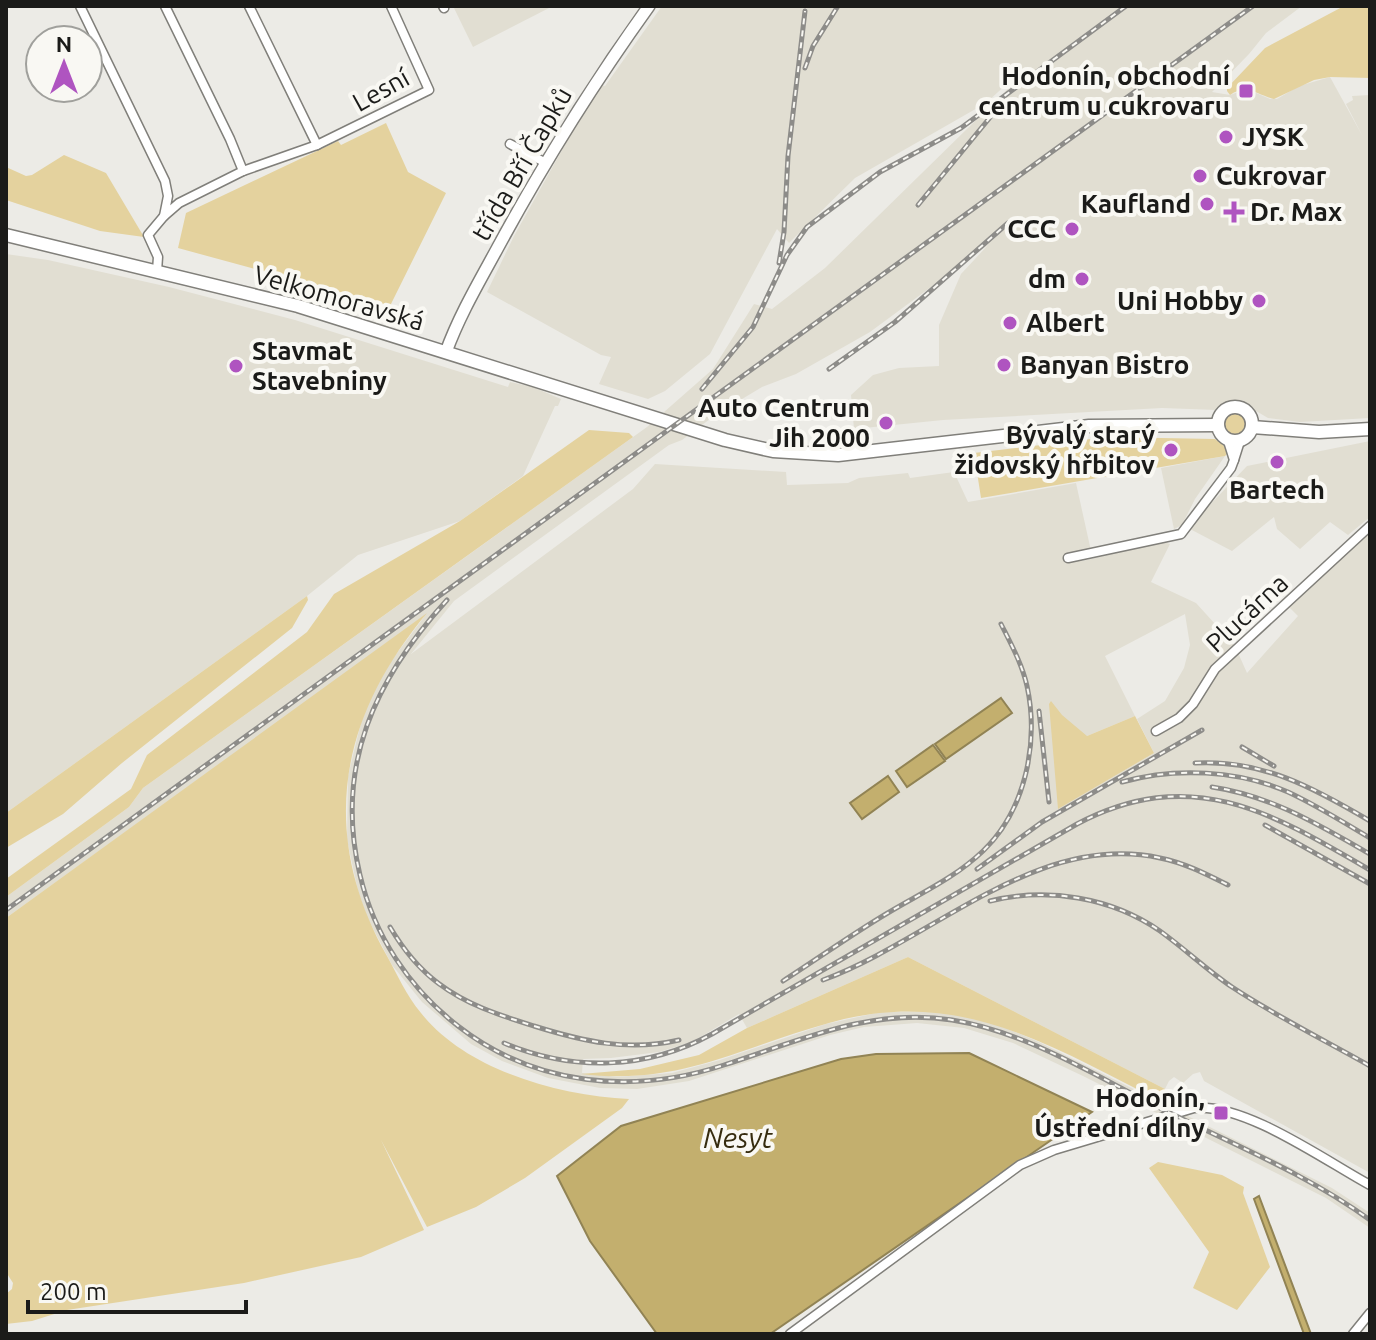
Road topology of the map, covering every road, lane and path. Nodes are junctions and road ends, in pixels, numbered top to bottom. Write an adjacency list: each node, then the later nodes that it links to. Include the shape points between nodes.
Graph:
1 (80, 6): 10 (street)
2 (165, 6): 9 (street)
3 (249, 6): 7 (street)
4 (391, 6): 7 (street, Lesní, via 429,90)
5 (649, 6): 8 (street, třída Bří Čapků)
6 (510, 144): 8 (street, třída Bří Čapků)
7 (317, 145): 9 (street)
8 (546, 163): 15 (street, třída Bří Čapků)
9 (243, 171): 11 (street)
10 (168, 196): 11 (street); 12 (street)
11 (179, 203): 12 (street)
12 (164, 216): 14 (street, via 148,235 158,257)
13 (6, 235): 14 (main road, Velkomoravská)
14 (157, 271): 15 (main road, Velkomoravská, via 289,303)
15 (446, 352): 16 (main road, Velkomoravská, via 773,451 838,455 1089,426)
16 (1217, 425): 17 (main road, via 1222,412 1236,407 1248,413); 19 (main road, via 1221,435)
17 (1252, 427): 18 (main road); 19 (main road, via 1248,436)
18 (1370, 429)
19 (1234, 441): 21 (street, via 1231,468 1181,534)
20 (1370, 526): 22 (street, Plucárna, via 1215,669 1179,718)
21 (1068, 558)
22 (1156, 731)
23 (1370, 1185): 25 (street, via 1246,1116 1194,1108 1020,1165)
24 (1370, 1313): 26 (street)
25 (790, 1334)
26 (1353, 1334)

